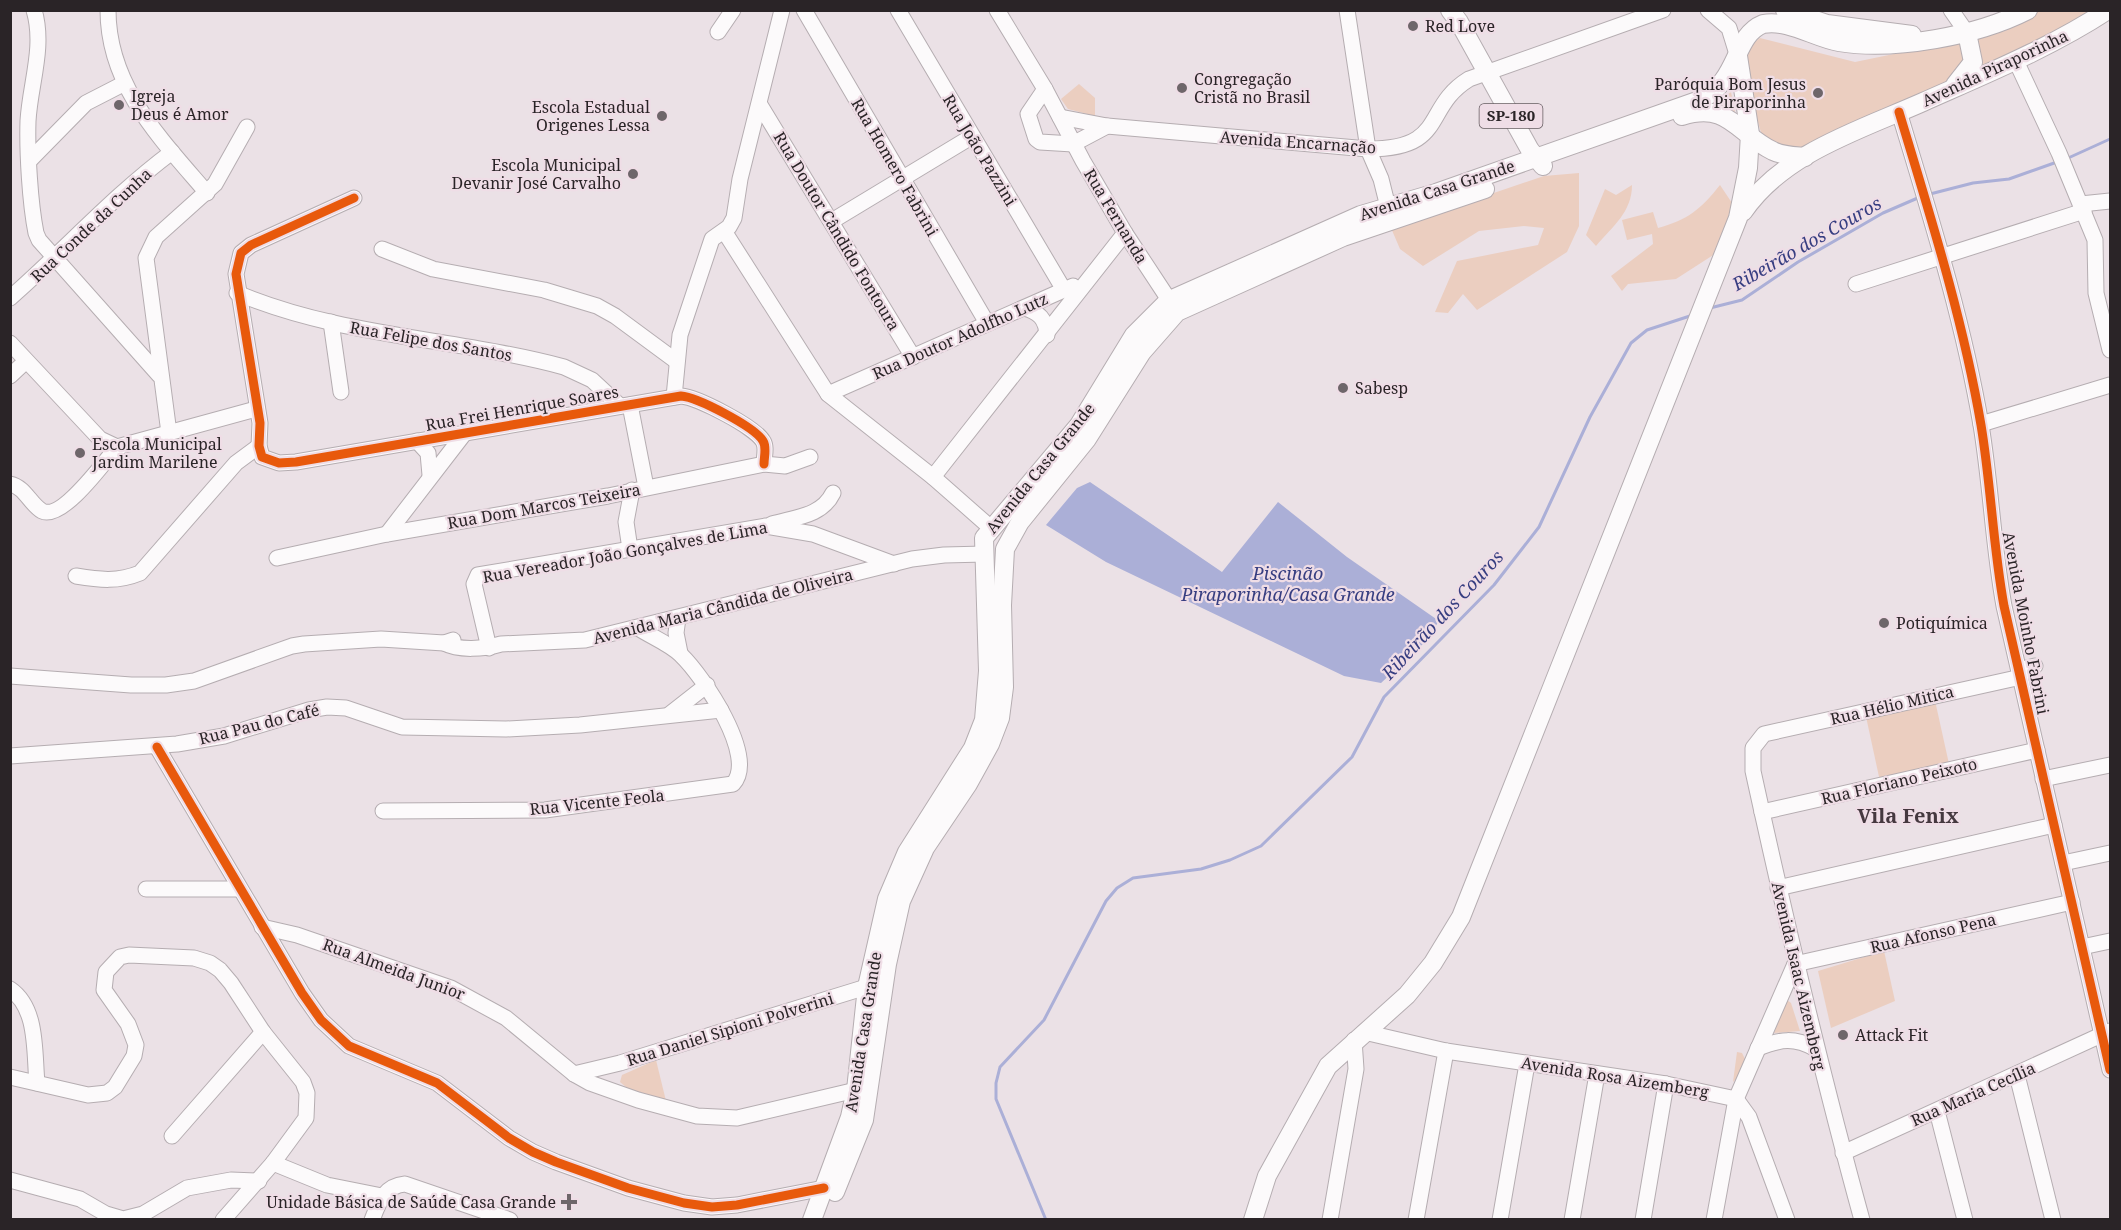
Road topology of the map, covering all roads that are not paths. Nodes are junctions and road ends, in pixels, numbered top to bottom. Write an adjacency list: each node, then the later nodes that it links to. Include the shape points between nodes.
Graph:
1 (34, 10): 36 (street, via 39,43 28,122)
2 (108, 10): 22 (street, via 111,51)
3 (733, 10): 16 (street)
4 (782, 10): 25 (street)
5 (804, 10): 38 (street, Rua Homero Fabrini)
6 (997, 10): 23 (street)
7 (1347, 10): 33 (street)
8 (1663, 10): 21 (street, Avenida Encarnação)
9 (1708, 10): 19 (street, via 1729,28)
10 (1785, 10): 18 (main road, via 1827,24)
11 (1951, 10): 17 (street)
12 (2028, 10): 17 (main road)
13 (2108, 10): 20 (main road, Avenida Piraporinha)
14 (901, 11): 31 (street, Rua João Pazzini)
15 (1455, 14): 21 (main road, SP-180)
16 (718, 32)
17 (1966, 33): 18 (main road); 24 (main road, via 1973,62)
18 (1929, 38): 19 (main road, via 1858,44 1767,23 1752,31)
19 (1737, 54): 30 (main road); 37 (main road, Avenida Casa Grande, via 1726,80 1710,95)
20 (2016, 61): 24 (main road, Avenida Piraporinha); 43 (street)
21 (1486, 72): 33 (street, Avenida Encarnação, via 1457,87 1423,136 1395,147); 37 (main road, SP-180)
22 (123, 84): 34 (street); 36 (street, via 86,103)
23 (1045, 89): 27 (street); 32 (street, via 1028,114 1036,139 1047,144)
24 (1952, 89): 26 (main road, Avenida Piraporinha)
25 (760, 105): 45 (street, Rua Doutor Cândido Fontoura); 46 (street, via 734,218)
26 (1899, 112): 35 (main road, Avenida Piraporinha); 49 (street, Avenida Moinho Fabrini)
27 (1060, 117): 28 (street, Avenida Encarnação); 32 (street, Rua Fernanda)
28 (1107, 126): 32 (street); 33 (street, Avenida Encarnação)
29 (247, 127): 39 (street)
30 (1750, 134): 35 (main road, via 1776,153); 37 (main road, Avenida Casa Grande, via 1718,113 1697,111); 44 (main road)
31 (971, 137): 38 (street); 54 (street, Rua João Pazzini)
32 (1073, 144): 47 (street, Rua Fernanda)
33 (1368, 149): 42 (street)
34 (172, 152): 39 (street); 50 (street, Rua Conde da Cunha, via 133,181)
35 (1805, 157): 44 (main road, Avenida Piraporinha, via 1767,181)
36 (30, 160): 50 (street, via 36,232)
37 (1540, 162): 42 (main road, Avenida Casa Grande); 57 (main road, Avenida Casa Grande)
38 (901, 178): 45 (street); 62 (street, Rua Homero Fabrini)
39 (207, 193): 70 (street, via 165,226 146,258)
40 (354, 198): 55 (street, via 241,253)
41 (2110, 201): 43 (street)
42 (1388, 207): 57 (main road, Avenida Casa Grande, via 1346,221)
43 (2082, 208): 49 (street); 51 (street)
44 (1738, 218): 139 (main road, via 1461,916 1447,943 1407,995)
45 (832, 220): 66 (street, Rua Doutor Cândido Fontoura)
46 (724, 231): 68 (street, via 711,239 680,335); 74 (street)
47 (1125, 233): 52 (street); 57 (street, Rua Fernanda)
48 (382, 249): 68 (street, via 433,269 533,288 597,306)
49 (1941, 257): 53 (street); 79 (street, Avenida Moinho Fabrini)
50 (56, 258): 56 (street, Rua Conde da Cunha); 70 (street)
51 (2104, 263): 65 (street, via 2096,293)
52 (1092, 279): 54 (street, Rua Doutor Adolfho Lutz); 63 (street)
53 (1856, 284)
54 (1064, 290): 58 (street, Rua Doutor Adolfho Lutz)
55 (237, 293): 59 (street, Rua Felipe dos Santos); 60 (street)
56 (10, 298)
57 (1172, 306): 96 (main road, Avenida Casa Grande, via 1134,335 1079,425); 99 (main road, Avenida Casa Grande, via 1101,420 1029,508)
58 (1024, 308): 62 (street, Rua Doutor Adolfho Lutz); 63 (street, via 1039,314)
59 (274, 309): 60 (street); 61 (street, Rua Felipe dos Santos)
60 (242, 319): 77 (street)
61 (331, 322): 71 (street, Rua Felipe dos Santos, via 545,362); 73 (street)
62 (987, 323): 66 (street, Rua Doutor Adolfho Lutz)
63 (1047, 335): 88 (street)
64 (10, 343): 67 (street)
65 (2110, 350)
66 (913, 357): 74 (street, Rua Doutor Adolfho Lutz)
67 (26, 361): 69 (street); 84 (street, via 100,439)
68 (676, 361): 75 (street)
69 (10, 375)
70 (159, 375): 80 (street)
71 (585, 378): 76 (street, Rua Felipe dos Santos); 78 (street)
72 (2110, 385): 79 (street)
73 (341, 392)
74 (828, 394): 88 (street)
75 (674, 397): 76 (street, Rua Frei Henrique Soares); 86 (street, Rua Frei Henrique Soares, via 702,400 759,436 766,447)
76 (625, 406): 78 (street, Rua Frei Henrique Soares); 90 (street)
77 (256, 409): 80 (street); 83 (street, via 260,423)
78 (592, 410): 81 (street, Rua Frei Henrique Soares)
79 (1981, 424): 109 (street, Avenida Moinho Fabrini, via 1994,546)
80 (169, 433): 84 (street)
81 (464, 434): 82 (street, Rua Frei Henrique Soares); 87 (street)
82 (417, 441): 83 (street, Rua Frei Henrique Soares, via 279,463 262,457); 87 (street, via 428,453)
83 (258, 446): 103 (street, via 236,463 141,573 116,580)
84 (117, 447): 89 (street, via 64,508 42,510 21,489)
85 (810, 457): 86 (street, Rua Dom Marcos Teixeira, via 785,466)
86 (764, 464): 90 (street, Rua Dom Marcos Teixeira)
87 (430, 475): 95 (street)
88 (933, 477): 96 (street, via 974,512 979,531)
89 (10, 484)
90 (639, 489): 92 (street, Rua Dom Marcos Teixeira); 93 (street)
91 (833, 492): 94 (street, via 828,504 819,511)
92 (608, 496): 93 (street); 95 (street, Rua Dom Marcos Teixeira)
93 (626, 522): 98 (street)
94 (766, 526): 97 (street, Rua Vereador João Gonçalves de Lima, via 813,534); 98 (street, Rua Vereador João Gonçalves de Lima)
95 (387, 534): 100 (street, Rua Dom Marcos Teixeira)
96 (987, 540): 99 (main road); 101 (street, Avenida Maria Cândida de Oliveira, via 944,555); 135 (main road, Avenida Casa Grande, via 988,671 984,720 973,748 897,874 887,899)
97 (844, 545): 101 (street, Rua Vereador João Gonçalves de Lima); 102 (street, via 850,555)
98 (630, 549): 106 (street, Rua Vereador João Gonçalves de Lima, via 478,574 474,584)
99 (1005, 549): 135 (main road, Avenida Casa Grande, via 1004,687 1000,718 968,784 925,848 896,918)
100 (277, 558)
101 (894, 564): 102 (street, Avenida Maria Cândida de Oliveira)
102 (850, 574): 104 (street, Avenida Maria Cândida de Oliveira)
103 (76, 576)
104 (678, 618): 105 (street, Avenida Maria Cândida de Oliveira); 107 (street)
105 (638, 628): 106 (street, Avenida Maria Cândida de Oliveira, via 565,643); 107 (street)
106 (493, 644): 110 (street, Avenida Maria Cândida de Oliveira, via 454,647 381,639 292,646 194,681 166,685 131,686)
107 (680, 653): 111 (street)
108 (2035, 666): 109 (street, Rua Hélio Mitica)
109 (2020, 673): 114 (street, Rua Hélio Mitica); 116 (street, Avenida Moinho Fabrini)
110 (10, 676)
111 (706, 685): 112 (street); 113 (street)
112 (721, 710): 113 (street, Rua Pau do Café); 120 (street, Rua Vicente Feola, via 740,759 740,774 726,787 545,810)
113 (670, 714): 115 (street, Rua Pau do Café, via 506,729 402,727 346,708 327,707 224,736)
114 (1764, 734): 121 (street, Avenida Isaac Aizemberg, via 1754,748 1751,762)
115 (157, 747): 117 (street, Rua Pau do Café); 127 (street)
116 (2037, 750): 119 (street, Avenida Moinho Fabrini); 121 (street, Rua Floriano Peixoto)
117 (10, 756)
118 (2110, 765): 119 (street)
119 (2043, 779): 122 (street, Avenida Moinho Fabrini)
120 (383, 811)
121 (1762, 812): 125 (street, Avenida Isaac Aizemberg)
122 (2054, 825): 124 (street, Avenida Moinho Fabrini); 125 (street)
123 (2110, 853): 124 (street)
124 (2063, 863): 128 (street, Avenida Moinho Fabrini)
125 (1778, 888): 134 (street, Avenida Isaac Aizemberg)
126 (146, 889): 127 (street)
127 (240, 889): 129 (street)
128 (2072, 902): 132 (street, Avenida Moinho Fabrini); 134 (street, Rua Afonso Pena)
129 (262, 927): 130 (street, Rua Almeida Junior); 133 (street)
130 (297, 935): 133 (street); 146 (street, Rua Almeida Junior, via 477,1000 506,1018)
131 (2110, 941): 132 (street)
132 (2082, 947): 138 (street, Avenida Moinho Fabrini)
133 (279, 954): 163 (street, via 334,1035 369,1056 437,1083 532,1152 628,1188 703,1206 736,1205)
134 (1795, 964): 140 (street); 141 (street, Avenida Isaac Aizemberg)
135 (876, 985): 143 (street, Rua Daniel Sipioni Polverini); 152 (main road, Avenida Casa Grande); 169 (main road, Avenida Casa Grande, via 864,1120)
136 (10, 989): 150 (street, via 22,998 30,1016)
137 (263, 1032): 150 (street, via 231,983 210,963 194,958 129,955 112,963 103,982 108,999 128,1024 136,1045 123,1078 99,1096); 158 (street); 160 (street, via 303,1082 307,1093 306,1118)
138 (2106, 1033): 145 (street, Avenida Moinho Fabrini); 148 (street, Rua Maria Cecília)
139 (1359, 1036): 142 (street, Avenida Rosa Aizemberg); 170 (main road, via 1328,1066 1284,1142 1267,1176); 171 (street)
140 (1758, 1048): 141 (street, via 1793,1039); 154 (street)
141 (1816, 1049): 159 (street, Avenida Isaac Aizemberg)
142 (1446, 1051): 144 (street, Avenida Rosa Aizemberg); 172 (street)
143 (620, 1064): 146 (street, Rua Daniel Sipioni Polverini); 153 (street, via 615,1079)
144 (1527, 1064): 147 (street, Avenida Rosa Aizemberg); 173 (street)
145 (2110, 1070)
146 (574, 1074): 153 (street, Rua Almeida Junior)
147 (1597, 1074): 151 (street, Avenida Rosa Aizemberg); 174 (street)
148 (2017, 1075): 155 (street, Rua Maria Cecília); 180 (street)
149 (10, 1077): 150 (street)
150 (37, 1083)
151 (1666, 1084): 154 (street, Avenida Rosa Aizemberg); 175 (street)
152 (856, 1090): 153 (street, Rua Almeida Junior, via 737,1118 697,1116); 163 (main road, Avenida Casa Grande)
153 (619, 1094)
154 (1736, 1099): 156 (street); 157 (street)
155 (1937, 1111): 159 (street, Rua Maria Cecília); 179 (street)
156 (1754, 1129): 157 (street, via 1743,1125); 177 (street)
157 (1730, 1132): 176 (street)
158 (172, 1136)
159 (1843, 1153): 178 (street, Avenida Isaac Aizemberg)
160 (273, 1163): 162 (street); 164 (street, via 327,1185)
161 (10, 1180): 162 (street, via 80,1199 123,1220 143,1214 187,1188 231,1180)
162 (259, 1181): 165 (street)
163 (824, 1188): 168 (main road, Avenida Casa Grande)
164 (382, 1196): 166 (street); 167 (street, via 398,1185 413,1186)
165 (223, 1220)
166 (372, 1220)
167 (510, 1220)
168 (812, 1220)
169 (825, 1220)
170 (1253, 1220)
171 (1330, 1220)
172 (1416, 1220)
173 (1500, 1220)
174 (1572, 1220)
175 (1643, 1220)
176 (1714, 1220)
177 (1787, 1220)
178 (1862, 1220)
179 (1965, 1220)
180 (2053, 1220)

